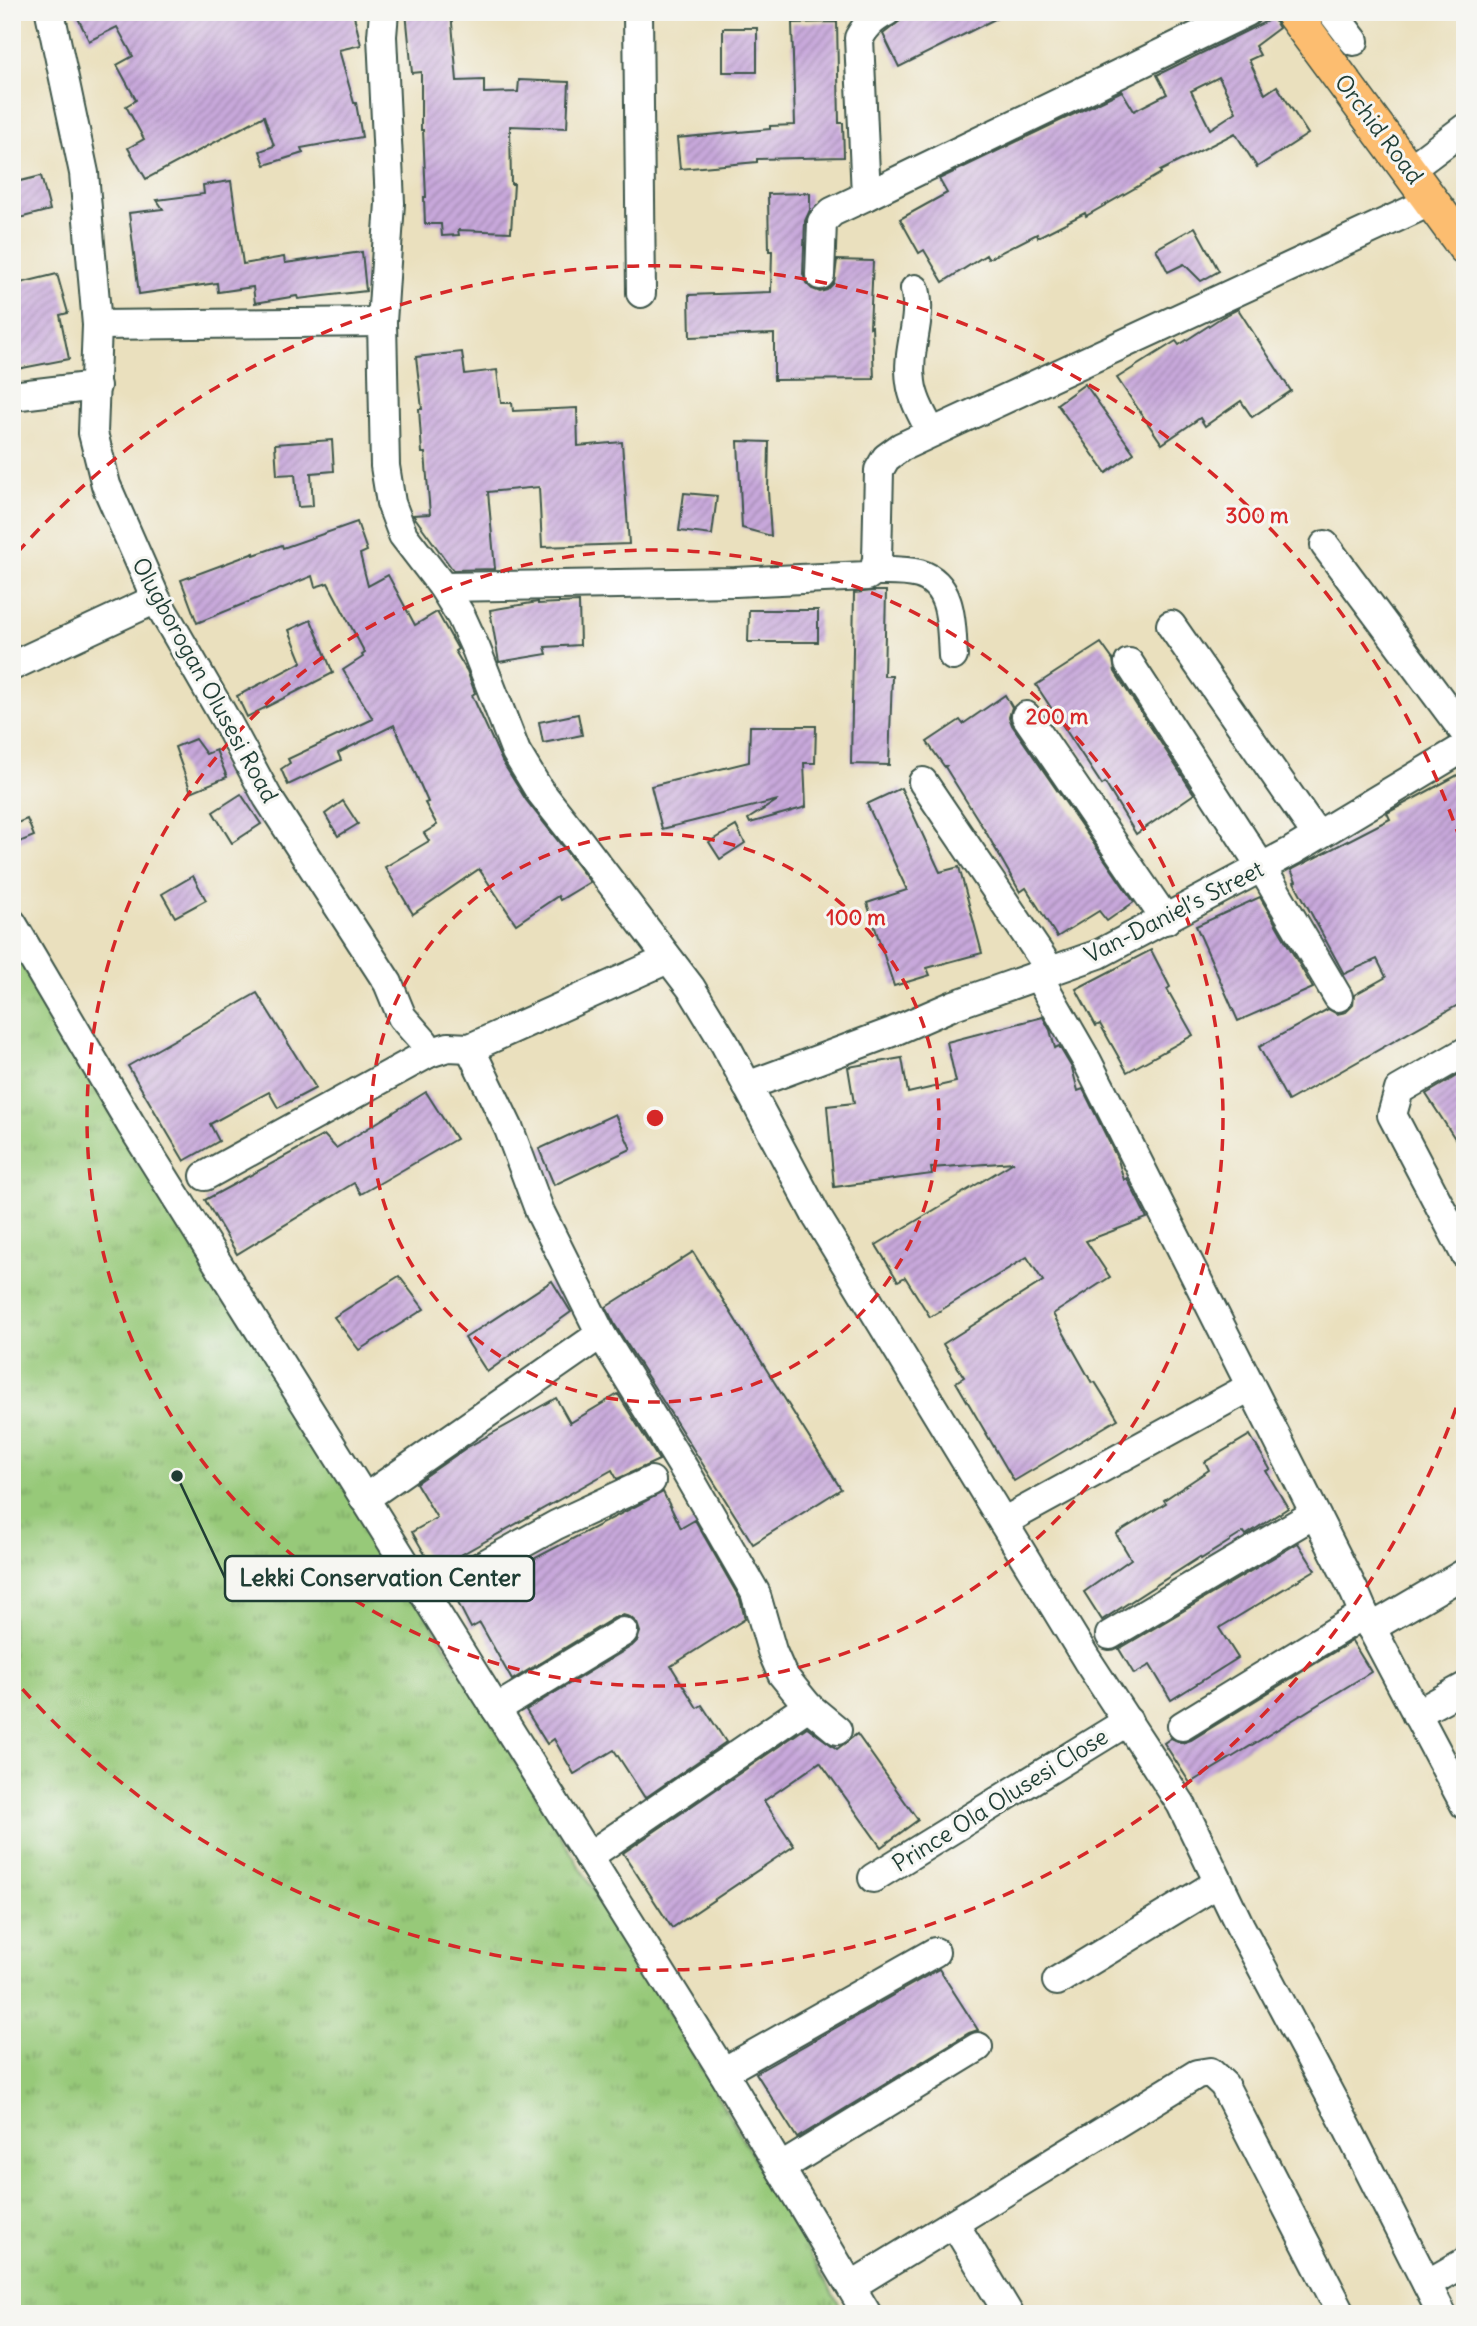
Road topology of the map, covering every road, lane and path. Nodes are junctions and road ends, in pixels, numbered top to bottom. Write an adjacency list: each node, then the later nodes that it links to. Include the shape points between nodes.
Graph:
1 (50, 12): 17 (street, Olugborogan Olusesi Road, via 84,173)
2 (384, 12): 16 (street, via 390,203)
3 (638, 12): 15 (street)
4 (886, 12): 10 (street, via 874,18 859,38)
5 (1247, 12): 10 (street)
6 (1315, 17): 7 (street); 9 (main road, Orchid Road)
7 (1354, 41)
8 (1465, 128): 9 (street)
9 (1409, 170): 11 (main road, Orchid Road)
10 (866, 196): 13 (street, via 821,222)
11 (1432, 201): 12 (main road, Orchid Road); 20 (street)
12 (1465, 247)
13 (820, 275)
14 (915, 289): 20 (street, via 919,303 911,381)
15 (641, 293)
16 (382, 322): 17 (street); 23 (street, via 385,466 391,503 403,535)
17 (97, 325): 18 (street, Olugborogan Olusesi Road)
18 (96, 386): 19 (street); 24 (street, Olugborogan Olusesi Road, via 93,433 106,485)
19 (12, 396)
20 (931, 432): 22 (street, via 901,447 879,470)
21 (1325, 545): 30 (street)
22 (874, 571): 23 (street, via 857,578); 26 (street, via 921,574 935,582 950,615)
23 (443, 587): 37 (street, via 461,616 516,752 533,781)
24 (156, 599): 28 (street); 42 (street, Olugborogan Olusesi Road, via 268,798 388,983 402,1017)
25 (1171, 625): 33 (street)
26 (953, 656)
27 (1129, 663): 34 (street)
28 (12, 666)
29 (1026, 716): 35 (street)
30 (1465, 733)
31 (1465, 747): 33 (street, Van-Daniel’s Street)
32 (923, 782): 38 (street)
33 (1317, 835): 34 (street, Van-Daniel’s Street)
34 (1262, 868): 35 (street, Van-Daniel’s Street); 39 (street)
35 (1166, 920): 38 (street, Van-Daniel’s Street, via 1099,954)
36 (12, 923): 49 (street, via 130,1123)
37 (668, 959): 40 (street); 43 (street, via 691,988)
38 (1045, 974): 43 (street, Van-Daniel’s Street); 47 (street)
39 (1338, 997)
40 (470, 1048): 42 (street, via 448,1047); 46 (street, via 509,1129 540,1212)
41 (1465, 1052): 45 (street, via 1399,1090 1392,1115)
42 (429, 1053): 44 (street)
43 (747, 1086): 51 (street, via 817,1217)
44 (205, 1177)
45 (1465, 1254)
46 (601, 1334): 49 (street); 58 (street, via 755,1592 782,1674)
47 (1250, 1387): 50 (street); 51 (street)
48 (651, 1481): 53 (street, via 556,1525)
49 (364, 1499): 53 (street)
50 (1314, 1514): 54 (street); 56 (street)
51 (1003, 1522): 61 (street)
52 (1465, 1573): 54 (street)
53 (427, 1596): 59 (street)
54 (1367, 1621): 60 (street); 62 (street)
55 (623, 1632): 59 (street)
56 (1110, 1635)
57 (1465, 1687): 60 (street)
58 (808, 1706): 63 (street); 66 (street)
59 (496, 1709): 66 (street)
60 (1416, 1714): 64 (street)
61 (1128, 1721): 67 (street, Prince Ola Olusesi Close); 68 (street, via 1181,1804)
62 (1182, 1726)
63 (837, 1730)
64 (1457, 1772): 65 (street)
65 (1465, 1805)
66 (589, 1856): 72 (street)
67 (873, 1878)
68 (1218, 1883): 70 (street); 76 (street)
69 (935, 1952): 72 (street)
70 (1057, 1981)
71 (978, 2048): 73 (street)
72 (723, 2073): 73 (street)
73 (780, 2168): 77 (street)
74 (954, 2223): 77 (street); 79 (street); 80 (street, via 1197,2074 1210,2072 1224,2085)
75 (1465, 2262): 76 (street)
76 (1427, 2284): 81 (street)
77 (851, 2286): 78 (street)
78 (867, 2314)
79 (1009, 2314)
80 (1342, 2314)
81 (1442, 2314)

